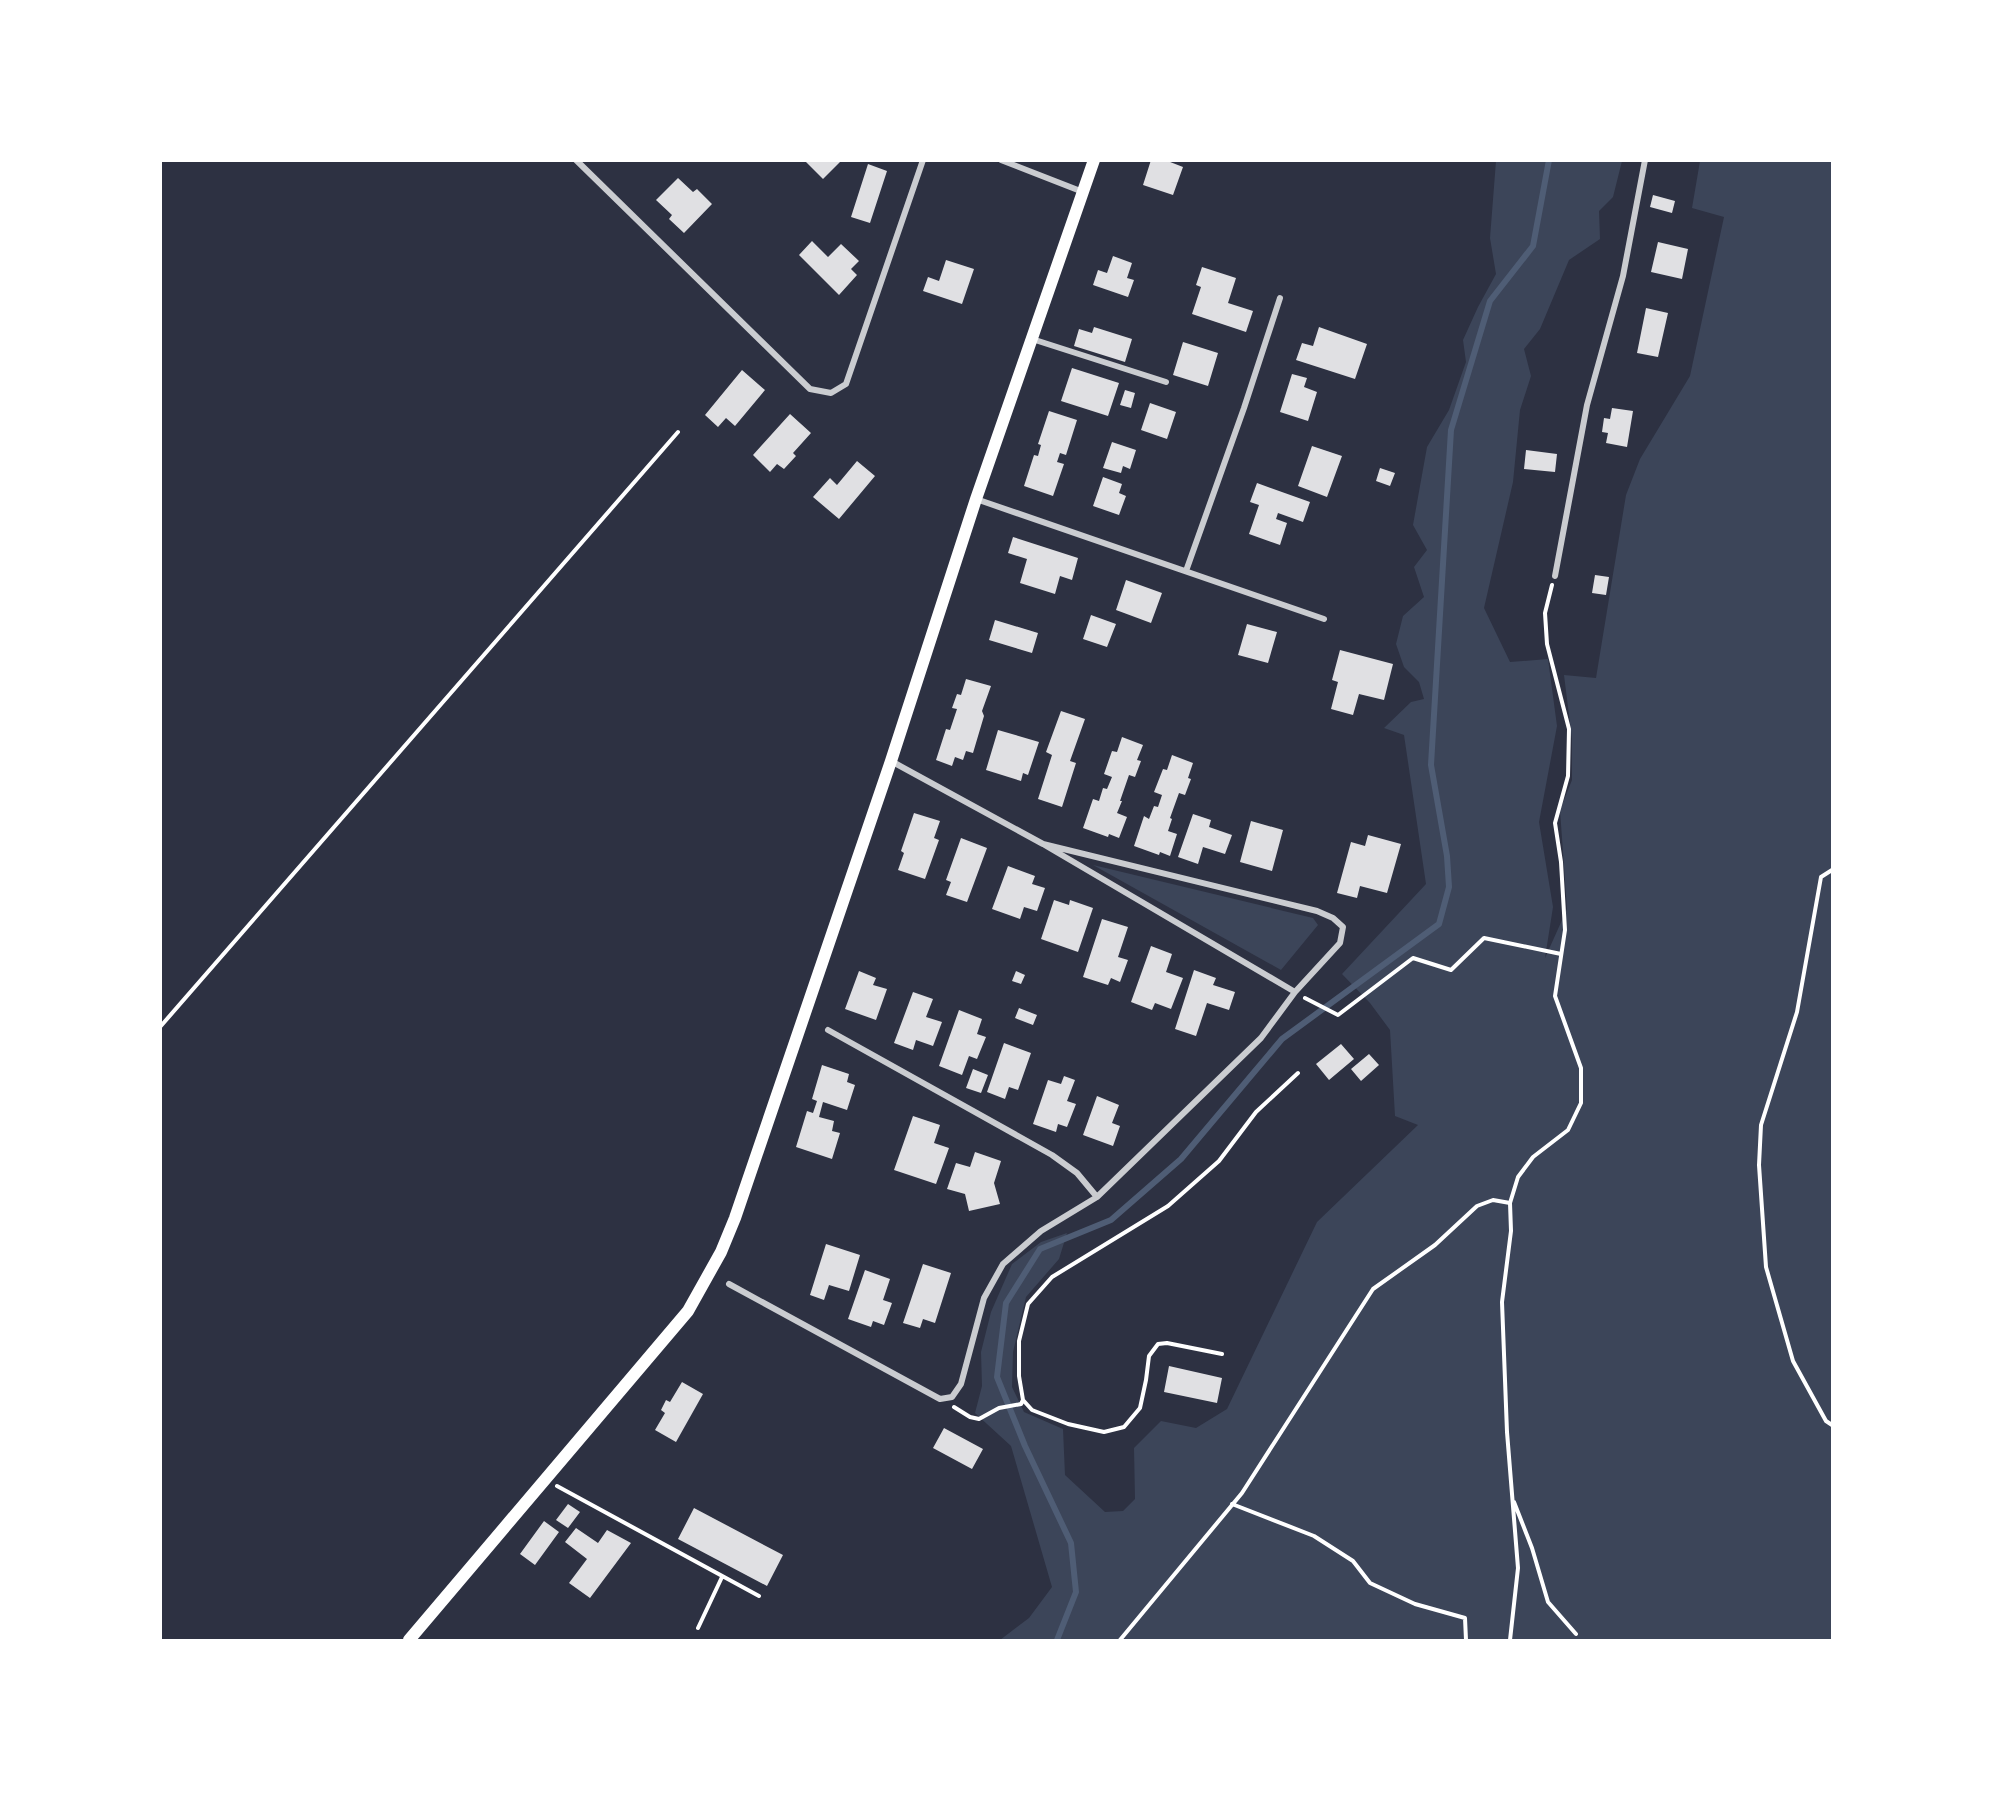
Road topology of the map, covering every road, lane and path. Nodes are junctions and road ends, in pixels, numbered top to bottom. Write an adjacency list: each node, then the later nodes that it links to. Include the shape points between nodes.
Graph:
1 (576, 160): 2 (street, via 810,389 831,393 846,384)
2 (923, 160)
3 (1001, 160): 6 (street)
4 (1094, 160): 6 (main road)
5 (1646, 160): 13 (street, via 1623,276 1587,405)
6 (1083, 192): 8 (main road)
7 (1280, 298): 12 (street)
8 (1032, 339): 9 (street); 11 (main road)
9 (1166, 382)
10 (678, 432): 21 (path)
11 (976, 499): 12 (street); 15 (main road)
12 (1186, 571): 14 (street)
13 (1554, 576): 18 (path, via 1545,613 1547,644 1569,729 1568,776 1555,823 1565,930)
14 (1324, 620)
15 (891, 761): 16 (street); 31 (main road, via 721,1252 688,1311)
16 (1043, 844): 19 (street); 19 (street, via 1333,918 1343,927 1340,943)
17 (1833, 870): 30 (path, via 1821,876 1797,1012 1761,1125 1758,1165 1766,1267 1793,1361 1826,1421)
18 (1561, 954): 20 (path, via 1484,938 1451,970 1413,958 1338,1015); 25 (path, via 1555,996 1581,1068 1581,1103 1568,1130 1533,1157 1518,1177)
19 (1296, 992): 24 (street, via 1261,1038)
20 (1304, 997)
21 (160, 1027)
22 (828, 1030): 24 (street, via 1052,1155 1077,1173)
23 (1298, 1073): 29 (path, via 1256,1112 1219,1161 1168,1206 1052,1277 1028,1305 1019,1341)
24 (1097, 1197): 28 (street, via 1041,1232 1002,1264 984,1298 961,1384 952,1397)
25 (1510, 1203): 32 (path, via 1511,1231 1502,1302); 33 (path, via 1492,1200 1476,1206 1435,1245 1373,1289)
26 (729, 1284): 28 (street)
27 (1222, 1354): 29 (path, via 1158,1344 1149,1356 1140,1408 1124,1427 1104,1432 1032,1410)
28 (940, 1399): 29 (path, via 979,1419)
29 (1023, 1400)
30 (1833, 1425)
31 (546, 1480): 34 (path); 38 (main road)
32 (1512, 1496): 37 (path, via 1548,1602); 41 (path, via 1518,1569)
33 (1232, 1504): 39 (path); 40 (path, via 1314,1536 1353,1561 1370,1583 1415,1604 1465,1618)
34 (722, 1577): 35 (path); 36 (path)
35 (759, 1596)
36 (698, 1628)
37 (1576, 1634)
38 (409, 1641)
39 (1120, 1641)
40 (1466, 1641)
41 (1510, 1641)

